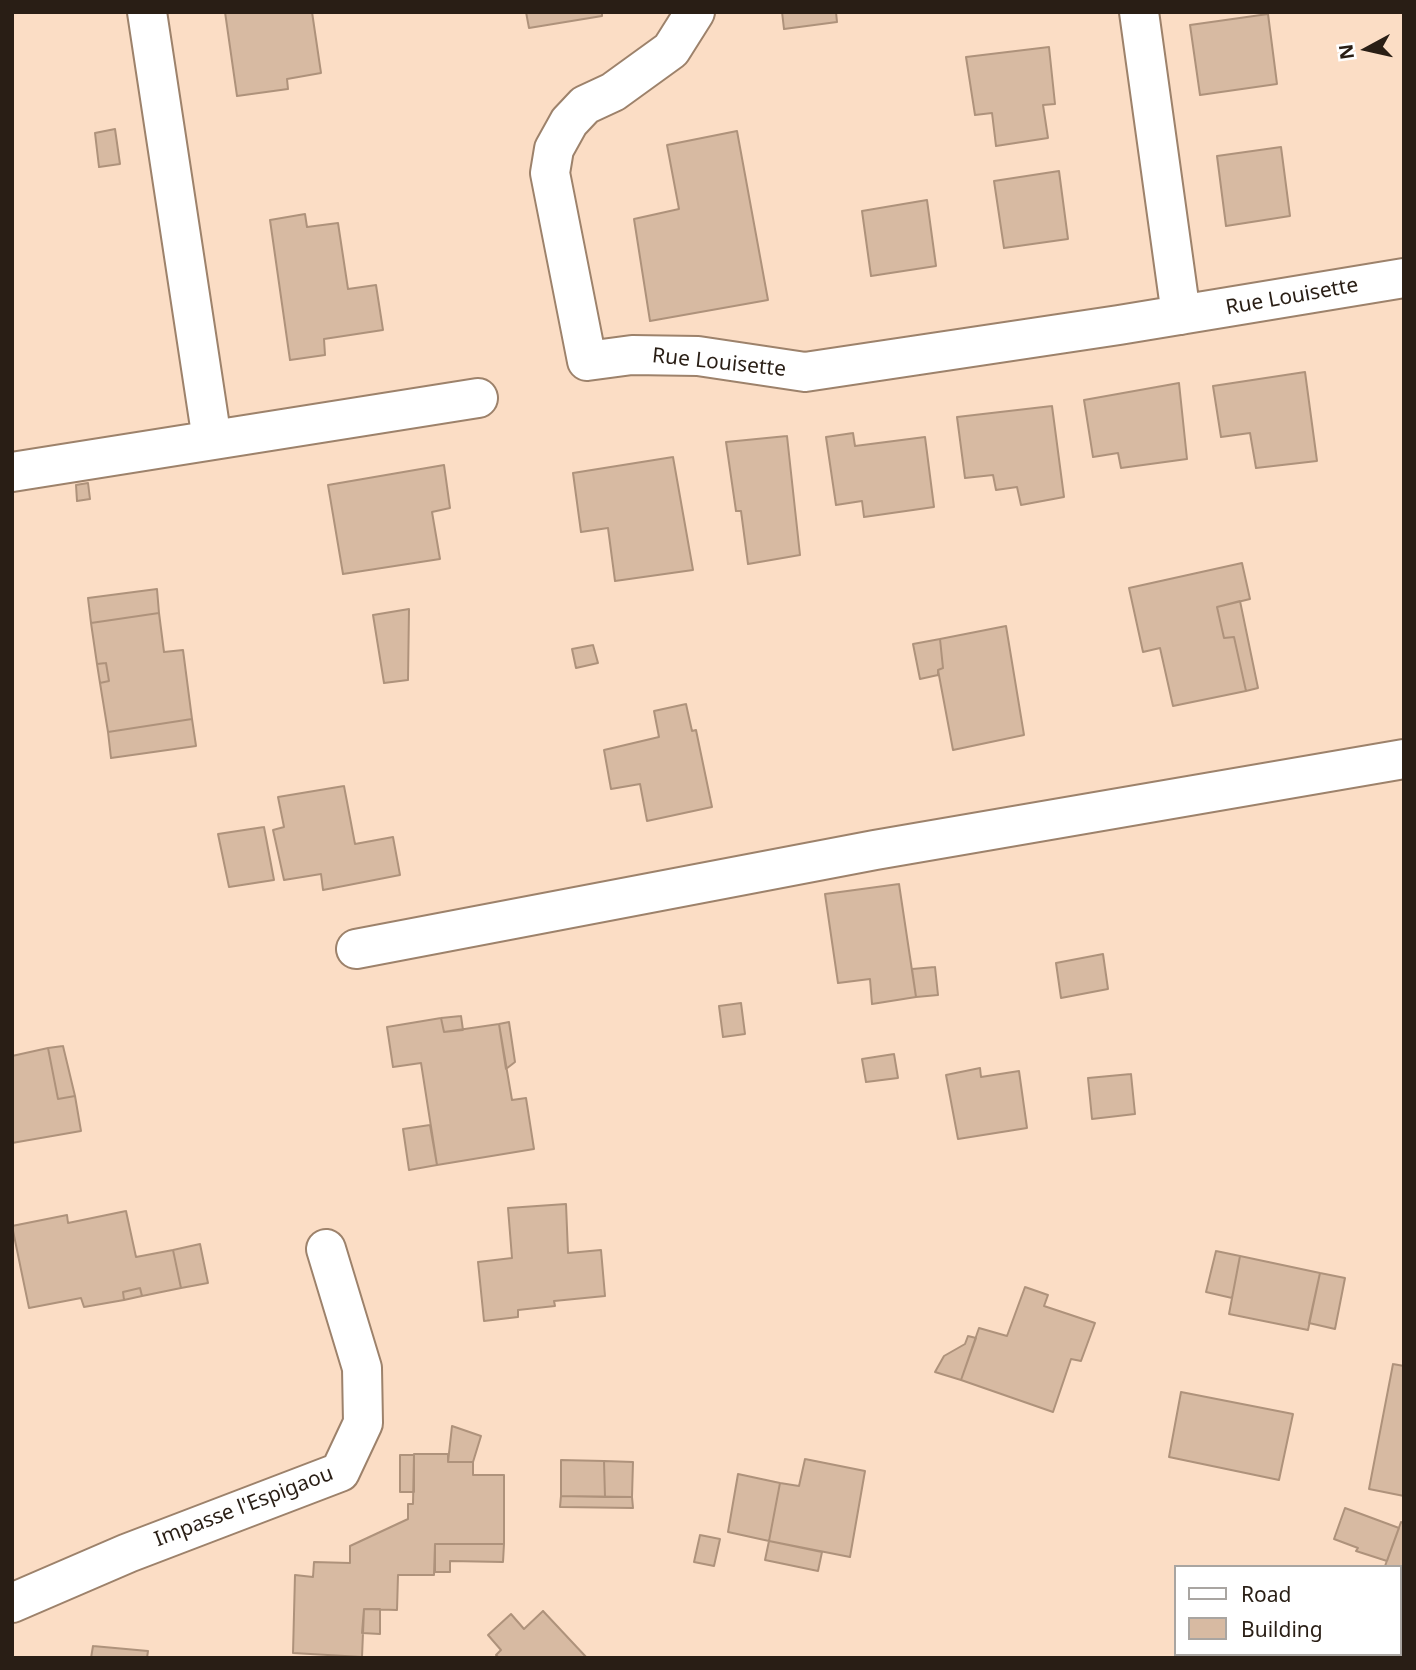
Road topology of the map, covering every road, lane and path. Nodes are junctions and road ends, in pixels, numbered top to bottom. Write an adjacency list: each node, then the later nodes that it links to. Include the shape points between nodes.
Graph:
1 (147, 12): 7 (street)
2 (695, 12): 5 (street, Rue Louisette, via 671,50 623,85 585,105 554,149 550,173 587,361 632,355 698,356 805,372)
3 (1139, 12): 5 (street)
4 (1404, 278): 5 (street, Rue Louisette)
5 (1181, 315)
6 (478, 398): 7 (street)
7 (212, 440): 8 (street)
8 (12, 472)
9 (1404, 759): 10 (street, via 875,850)
10 (356, 949)
11 (326, 1249): 12 (street, Impasse l'Espigaou, via 362,1368 363,1423 340,1472 128,1552)
12 (12, 1603)

